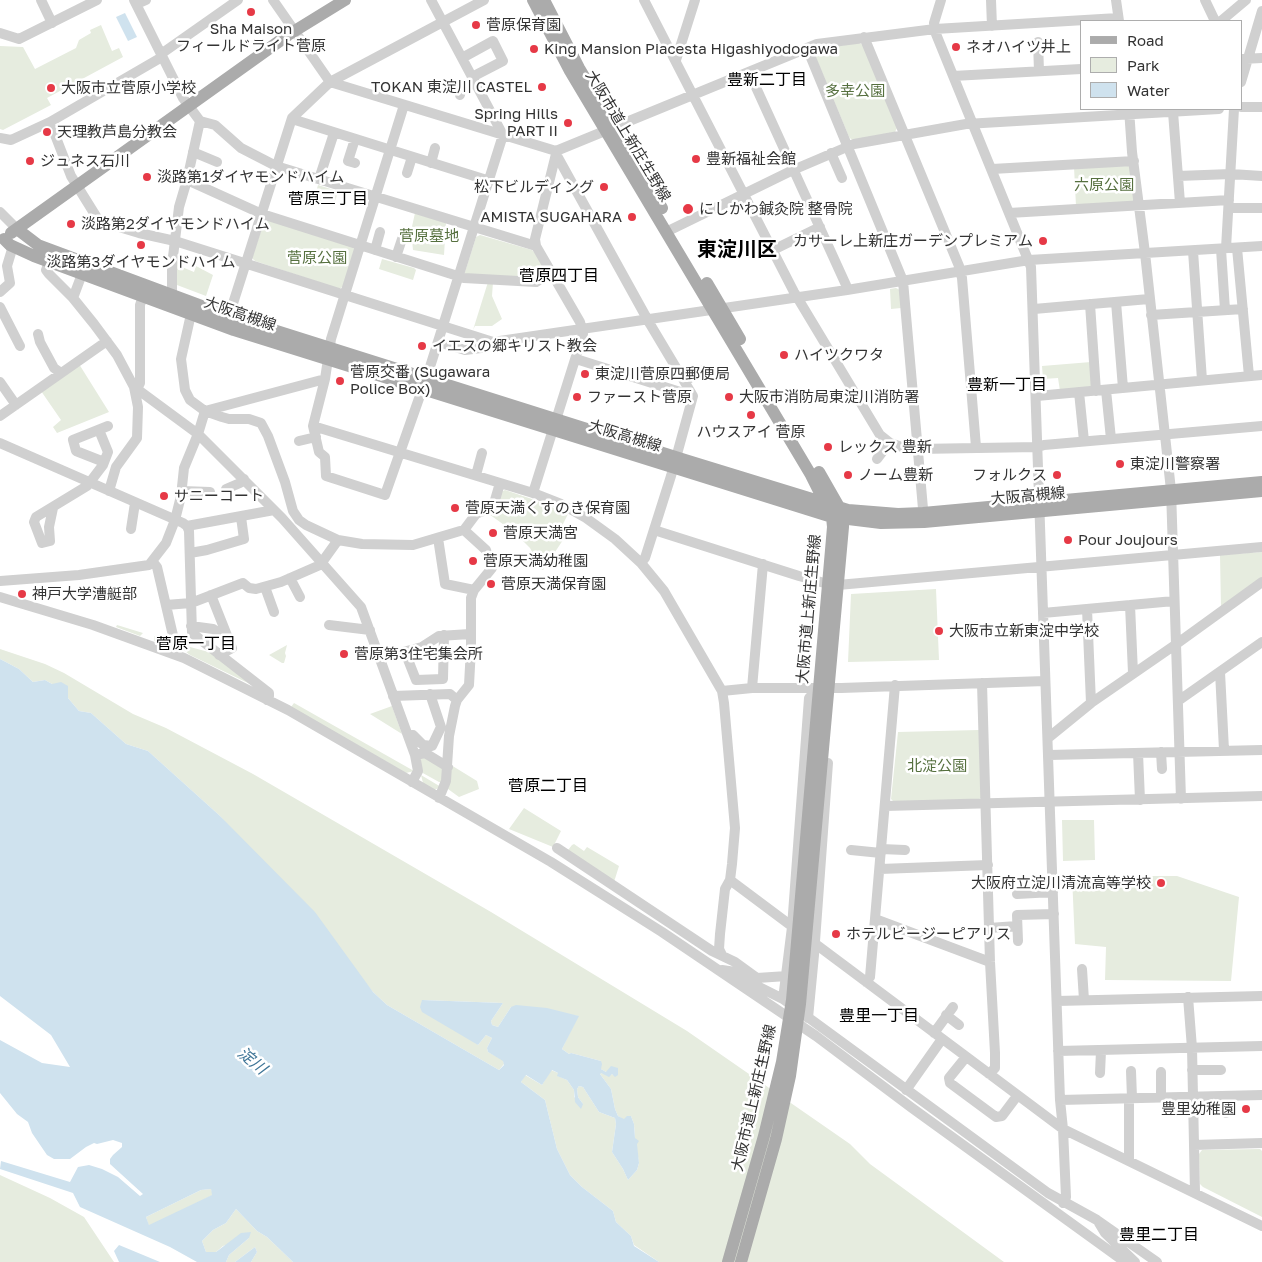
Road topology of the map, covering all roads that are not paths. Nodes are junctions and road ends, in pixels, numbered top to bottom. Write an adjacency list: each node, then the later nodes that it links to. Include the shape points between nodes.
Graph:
1 (41, 0): 24 (street)
2 (97, 0): 24 (street)
3 (273, 0): 27 (street)
4 (345, 0): 27 (main road)
5 (431, 0): 22 (street)
6 (484, 0): 22 (street)
7 (533, 0): 58 (main road, 大阪市道上新庄生野線, via 570,72)
8 (544, 0): 58 (main road, 大阪市道上新庄生野線)
9 (644, 0): 36 (street)
10 (695, 0): 36 (street)
11 (941, 0): 26 (street)
12 (991, 0): 25 (street)
13 (1116, 0): 19 (street)
14 (1205, 0): 20 (street)
15 (1246, 0): 21 (street)
16 (139, 1): 32 (street)
17 (232, 1): 32 (street)
18 (1262, 11): 35 (street)
19 (1118, 20)
20 (1215, 20)
21 (1222, 20)
22 (443, 22): 33 (street); 43 (street)
23 (1080, 22): 25 (street)
24 (52, 23): 28 (street, via 19,39)
25 (992, 26): 26 (street)
26 (935, 29): 29 (street); 41 (street)
27 (295, 31): 43 (street); 47 (main road)
28 (0, 33)
29 (864, 37): 31 (street); 60 (street)
30 (1038, 42): 39 (street)
31 (807, 48): 38 (street); 64 (street)
32 (162, 55): 47 (street); 56 (street)
33 (462, 58): 42 (street); 42 (street, via 497,39 507,59)
34 (1262, 58): 35 (street)
35 (1244, 59): 40 (street)
36 (676, 60): 45 (street)
37 (1080, 69): 39 (street)
38 (748, 72): 45 (street); 77 (street)
39 (1039, 72): 41 (street)
40 (1242, 74)
41 (953, 76): 57 (street)
42 (473, 80): 44 (street, via 461,90); 61 (street)
43 (330, 82): 46 (street); 54 (street)
44 (460, 95)
45 (694, 95): 58 (street); 87 (street)
46 (404, 105): 61 (street); 66 (street)
47 (189, 106): 55 (street); 86 (main road)
48 (1262, 106): 49 (street)
49 (1242, 107)
50 (1204, 110): 53 (street)
51 (1234, 110): 79 (street)
52 (1129, 111): 53 (street); 57 (street); 71 (street)
53 (1173, 112): 80 (street)
54 (292, 119): 59 (street); 75 (street)
55 (200, 121): 67 (street); 75 (street, via 215,125 241,148)
56 (50, 122): 62 (street, via 11,140); 86 (street)
57 (973, 125): 60 (street); 76 (street)
58 (610, 129): 68 (street); 99 (main road, 大阪市道上新庄生野線)
59 (334, 133): 63 (street); 83 (street)
60 (904, 134): 64 (street); 117 (street)
61 (503, 135): 68 (street); 85 (street)
62 (0, 138)
63 (355, 139): 66 (street); 73 (street, via 348,161)
64 (848, 146): 69 (street); 120 (street)
65 (435, 148): 74 (street)
66 (390, 150): 70 (street); 88 (street)
67 (193, 152): 72 (street); 84 (street)
68 (556, 152): 105 (street, via 534,239); 140 (street)
69 (831, 153): 77 (street); 82 (street)
70 (412, 157): 74 (street); 78 (street)
71 (1134, 161): 76 (street); 91 (street)
72 (216, 162)
73 (355, 163)
74 (430, 163): 85 (street)
75 (276, 166): 83 (street); 95 (street)
76 (992, 169): 94 (street)
77 (794, 170): 87 (street); 96 (street)
78 (406, 173)
79 (1231, 174): 80 (street); 81 (street); 90 (street)
80 (1178, 176): 89 (street)
81 (1262, 176)
82 (842, 178)
83 (320, 179): 88 (street)
84 (187, 180): 95 (street); 103 (street, via 179,207)
85 (490, 181): 97 (street)
86 (77, 186): 98 (main road); 103 (street, via 100,221)
87 (744, 194): 99 (street); 109 (street)
88 (376, 196): 97 (street); 104 (street)
89 (1180, 203): 90 (street); 91 (street)
90 (1229, 204): 92 (street); 107 (street)
91 (1139, 206): 94 (street); 111 (street)
92 (1262, 208)
93 (0, 212): 98 (street)
94 (1009, 213): 113 (street)
95 (262, 214): 104 (street); 115 (street)
96 (820, 227): 109 (street); 121 (street)
97 (475, 228): 105 (street); 119 (street)
98 (17, 229): 102 (main road); 128 (main road, 大阪高槻線, via 38,245)
99 (670, 230): 132 (main road, 大阪市道上新庄生野線)
100 (380, 232): 108 (street)
101 (402, 239): 112 (street)
102 (3, 240): 114 (main road, 大阪高槻線); 122 (street, via 10,284)
103 (175, 241): 115 (street); 128 (street)
104 (360, 245): 108 (street); 123 (street)
105 (536, 246): 116 (street)
106 (1262, 246): 107 (street)
107 (1228, 248): 110 (street); 134 (street); 135 (street)
108 (374, 250): 112 (street)
109 (773, 250): 125 (street)
110 (1193, 251): 111 (street); 136 (street)
111 (1145, 253): 113 (street); 127 (street)
112 (396, 257): 119 (street)
113 (1029, 260): 117 (street); 133 (street)
114 (49, 262): 118 (main road, 大阪高槻線); 126 (street, via 46,270)
115 (246, 263): 123 (street); 139 (street)
116 (551, 272): 119 (street, via 536,282); 142 (street)
117 (960, 272): 120 (street); 180 (street)
118 (82, 274): 124 (main road, 大阪高槻線); 126 (street)
119 (459, 277): 141 (street)
120 (903, 281): 121 (street); 182 (street)
121 (847, 290): 125 (street)
122 (0, 292)
123 (345, 294): 141 (street); 148 (street)
124 (143, 296): 128 (main road, 大阪高槻線); 160 (street, via 140,305 140,384)
125 (797, 297): 132 (street); 179 (street, via 880,435)
126 (73, 298): 144 (street)
127 (1149, 299): 129 (street); 138 (street)
128 (170, 300): 137 (main road, 大阪高槻線); 139 (main road, 大阪高槻線)
129 (1116, 302): 130 (street); 161 (street)
130 (1090, 304): 133 (street); 162 (street)
131 (0, 307): 147 (street)
132 (718, 309): 140 (street); 201 (main road, 大阪市道上新庄生野線); 205 (main road, 大阪市道上新庄生野線)
133 (1034, 309): 165 (street)
134 (1243, 309): 135 (street); 153 (street)
135 (1225, 310): 136 (street)
136 (1197, 312): 138 (street); 155 (street)
137 (191, 314): 148 (main road, 大阪高槻線, via 234,330); 167 (street, via 181,359 184,390 190,400)
138 (1151, 315): 159 (street)
139 (229, 316): 148 (main road, 大阪高槻線)
140 (648, 319): 142 (street); 156 (street)
141 (443, 326): 145 (street); 146 (street)
142 (582, 329): 146 (street); 149 (street)
143 (38, 334): 151 (street, via 54,368)
144 (107, 341): 151 (street); 160 (street)
145 (438, 342): 146 (street, via 465,350 489,347); 158 (street)
146 (494, 342)
147 (20, 346)
148 (329, 353): 154 (street); 158 (main road, 大阪高槻線)
149 (576, 359): 164 (street); 169 (street)
150 (703, 370): 156 (street)
151 (61, 373): 166 (street)
152 (1262, 375): 153 (street)
153 (1249, 376): 155 (street)
154 (325, 379): 167 (street); 170 (street)
155 (1202, 380): 159 (street)
156 (685, 381): 164 (street)
157 (0, 382): 166 (street)
158 (424, 383): 169 (main road, 大阪高槻線); 183 (street)
159 (1158, 385): 161 (street); 173 (street)
160 (136, 388): 172 (street); 194 (street, via 137,438 116,467)
161 (1123, 388): 162 (street)
162 (1101, 390): 163 (street); 175 (street)
163 (1079, 392): 165 (street); 177 (street)
164 (693, 396): 187 (street)
165 (1037, 396): 181 (street)
166 (16, 405): 168 (street)
167 (205, 411): 172 (street); 214 (street, via 228,419 249,419 260,423 268,436 293,511 306,525)
168 (0, 416)
169 (555, 424): 187 (main road, 大阪高槻線); 198 (street)
170 (313, 426): 174 (street); 183 (street)
171 (1262, 426): 173 (street)
172 (198, 434): 189 (street); 196 (street, via 184,468)
173 (1164, 434): 175 (street); 199 (street)
174 (316, 436): 176 (street); 183 (street, via 319,452 325,458 326,476 385,495)
175 (1111, 439): 177 (street)
176 (299, 441)
177 (1084, 441): 181 (street)
178 (0, 443): 191 (street)
179 (889, 443): 182 (street); 185 (street)
180 (976, 447): 181 (street); 182 (street)
181 (1038, 447): 202 (street)
182 (917, 449): 207 (street)
183 (400, 452): 188 (street)
184 (482, 453): 188 (street)
185 (877, 458)
186 (104, 462): 186 (street, via 108,452 103,428 73,440 76,451); 191 (street)
187 (674, 462): 201 (main road, 大阪高槻線); 205 (main road, 大阪高槻線); 212 (street)
188 (476, 475): 192 (street)
189 (244, 479): 193 (street); 204 (street)
190 (1262, 482): 199 (main road, 大阪高槻線)
191 (89, 483): 194 (street); 203 (street)
192 (500, 483): 198 (street); 211 (street, via 494,507 476,514)
193 (226, 489)
194 (108, 491): 200 (street)
195 (1262, 491): 199 (main road, 大阪高槻線)
196 (182, 492): 197 (street); 208 (street)
197 (210, 492)
198 (533, 493): 220 (street, via 586,518 615,538)
199 (1171, 495): 202 (main road, 大阪高槻線); 217 (street)
200 (135, 503): 208 (street); 210 (street)
201 (826, 503): 205 (main road, 大阪市道上新庄生野線)
202 (1040, 507): 207 (main road, 大阪高槻線); 222 (street)
203 (53, 508)
204 (274, 510): 206 (street); 219 (street)
205 (838, 515): 207 (main road, 大阪高槻線, via 877,513); 226 (main road, 大阪市道上新庄生野線, via 833,527)
206 (241, 517): 209 (street); 216 (street, via 244,539)
207 (924, 518)
208 (175, 520): 209 (street); 218 (street, via 166,543)
209 (187, 526): 216 (street)
210 (131, 529)
211 (464, 530): 213 (street); 228 (street, via 486,550 492,568)
212 (654, 530): 220 (street); 221 (street)
213 (438, 538): 214 (street, via 413,545); 228 (street, via 445,584)
214 (338, 540): 219 (street)
215 (1262, 547): 217 (street)
216 (190, 553): 232 (street)
217 (1173, 554): 222 (street); 233 (street)
218 (153, 562): 224 (street, via 79,575); 234 (street, via 158,567)
219 (322, 563): 223 (street); 241 (street, via 361,606)
220 (641, 563): 258 (street, via 670,601)
221 (763, 564): 226 (street); 256 (street)
222 (1042, 567): 226 (street); 238 (street)
223 (290, 578): 227 (street); 231 (street)
224 (0, 581)
225 (1262, 582): 246 (street)
226 (833, 585): 257 (main road, 大阪市道上新庄生野線)
227 (265, 587): 229 (street, via 249,588 242,583); 237 (street)
228 (474, 590): 242 (street)
229 (211, 595): 232 (street); 244 (street)
230 (0, 597): 248 (street, via 93,624)
231 (300, 597)
232 (191, 602): 234 (street); 240 (street)
233 (1174, 602): 235 (street); 246 (street)
234 (166, 605): 248 (street, via 175,644)
235 (1130, 605): 236 (street); 252 (street)
236 (1088, 609): 238 (street); 264 (street)
237 (274, 612)
238 (1043, 613): 253 (street)
239 (329, 625): 241 (street)
240 (191, 626): 244 (street, via 213,629); 249 (street, via 192,633)
241 (370, 630): 250 (street)
242 (470, 634): 243 (street); 262 (street, via 469,685)
243 (444, 635): 247 (street); 247 (street, via 443,679 416,680)
244 (228, 639): 249 (street, via 232,648)
245 (1262, 642): 251 (street)
246 (1175, 645): 252 (street); 263 (street)
247 (405, 652): 250 (street)
248 (172, 653): 261 (street)
249 (219, 654): 261 (street, via 268,693)
250 (380, 658): 260 (street)
251 (1220, 672): 263 (street); 267 (street)
252 (1133, 673): 264 (street)
253 (1045, 682): 254 (street); 266 (street)
254 (982, 683): 255 (street); 282 (street)
255 (895, 685): 257 (street); 283 (street)
256 (752, 688): 257 (street); 258 (street)
257 (823, 688): 287 (main road, 大阪市道上新庄生野線); 298 (street, via 809,698); 302 (street, via 832,697)
258 (722, 691): 291 (street, via 735,828)
259 (430, 694): 260 (street); 262 (street, via 450,694); 265 (street, via 441,727 432,746 423,745 413,735)
260 (394, 696): 265 (street)
261 (267, 700): 276 (street)
262 (457, 700): 274 (street, via 449,736)
263 (1178, 701): 270 (street)
264 (1091, 703): 266 (street)
265 (408, 736): 272 (street)
266 (1048, 738): 273 (street)
267 (1224, 750): 268 (street); 270 (street)
268 (1262, 750)
269 (1161, 752): 270 (street); 271 (street); 275 (street)
270 (1179, 752): 279 (street)
271 (1138, 753): 273 (street); 280 (street)
272 (415, 755): 274 (street, via 425,753); 276 (street, via 418,771)
273 (1048, 755): 281 (street)
274 (448, 767): 278 (street, via 444,790)
275 (1162, 769)
276 (412, 782): 278 (street)
277 (1262, 796): 279 (street)
278 (439, 798): 295 (street)
279 (1181, 799): 280 (street)
280 (1140, 800): 281 (street)
281 (1050, 802): 282 (street); 293 (street)
282 (985, 803): 283 (street); 289 (street)
283 (885, 806): 288 (street)
284 (557, 848): 292 (street)
285 (851, 850): 288 (street)
286 (905, 850): 288 (street)
287 (810, 851): 345 (main road, 大阪市道上新庄生野線, via 782,1062); 346 (main road, 大阪市道上新庄生野線, via 796,1041 776,1139)
288 (881, 851): 290 (street)
289 (988, 865): 290 (street); 300 (street)
290 (880, 869): 297 (street)
291 (730, 880): 298 (street); 303 (street, via 725,888 722,916 719,949)
292 (620, 889): 295 (street); 303 (street)
293 (1053, 892): 294 (street); 296 (street)
294 (1017, 894)
295 (612, 899): 305 (street)
296 (1054, 914): 299 (street, via 1017,915); 313 (street)
297 (875, 919): 304 (street); 308 (street, via 870,977)
298 (792, 926): 302 (street); 307 (street)
299 (1017, 926): 300 (street); 301 (street)
300 (989, 928): 304 (street)
301 (1018, 941)
302 (815, 945): 308 (street); 314 (street)
303 (722, 955): 307 (street, via 757,978)
304 (990, 962): 327 (street, via 995,1068)
305 (717, 969): 311 (street, via 735,972); 347 (street, via 816,1036)
306 (1082, 969): 312 (street)
307 (787, 976): 311 (street)
308 (866, 982): 316 (street)
309 (1262, 996): 310 (street)
310 (1188, 997): 312 (street); 318 (street)
311 (783, 998): 314 (street)
312 (1084, 1000): 313 (street)
313 (1057, 1001): 319 (street)
314 (808, 1018): 328 (street)
315 (959, 1025): 316 (street, via 950,1011)
316 (938, 1036): 321 (street); 328 (street)
317 (1262, 1046): 318 (street)
318 (1192, 1048): 320 (street); 322 (street)
319 (1058, 1051): 320 (street); 335 (street)
320 (1101, 1051): 326 (street)
321 (966, 1057): 327 (street); 330 (street, via 949,1078 950,1082 996,1117 1002,1116)
322 (1192, 1070): 323 (street); 334 (street)
323 (1221, 1070)
324 (1131, 1071): 333 (street)
325 (1161, 1072): 331 (street)
326 (1100, 1073)
327 (989, 1074): 330 (street)
328 (906, 1090): 342 (street)
329 (1262, 1095): 332 (street)
330 (1017, 1096): 337 (street)
331 (1161, 1097): 333 (street); 334 (street)
332 (1225, 1097): 334 (street); 336 (street)
333 (1130, 1098): 335 (street); 340 (street)
334 (1193, 1098): 339 (street)
335 (1060, 1100): 337 (street)
336 (1226, 1113)
337 (1063, 1128): 340 (street); 342 (street, via 1066,1197)
338 (1262, 1143): 339 (street)
339 (1194, 1145): 341 (street)
340 (1129, 1161): 341 (street)
341 (1195, 1193): 344 (street)
342 (1063, 1203): 343 (street)
343 (1097, 1220): 348 (street, via 1104,1233); 349 (street)
344 (1262, 1226)
345 (728, 1262)
346 (741, 1262)
347 (1124, 1262)
348 (1135, 1262)
349 (1157, 1262)

